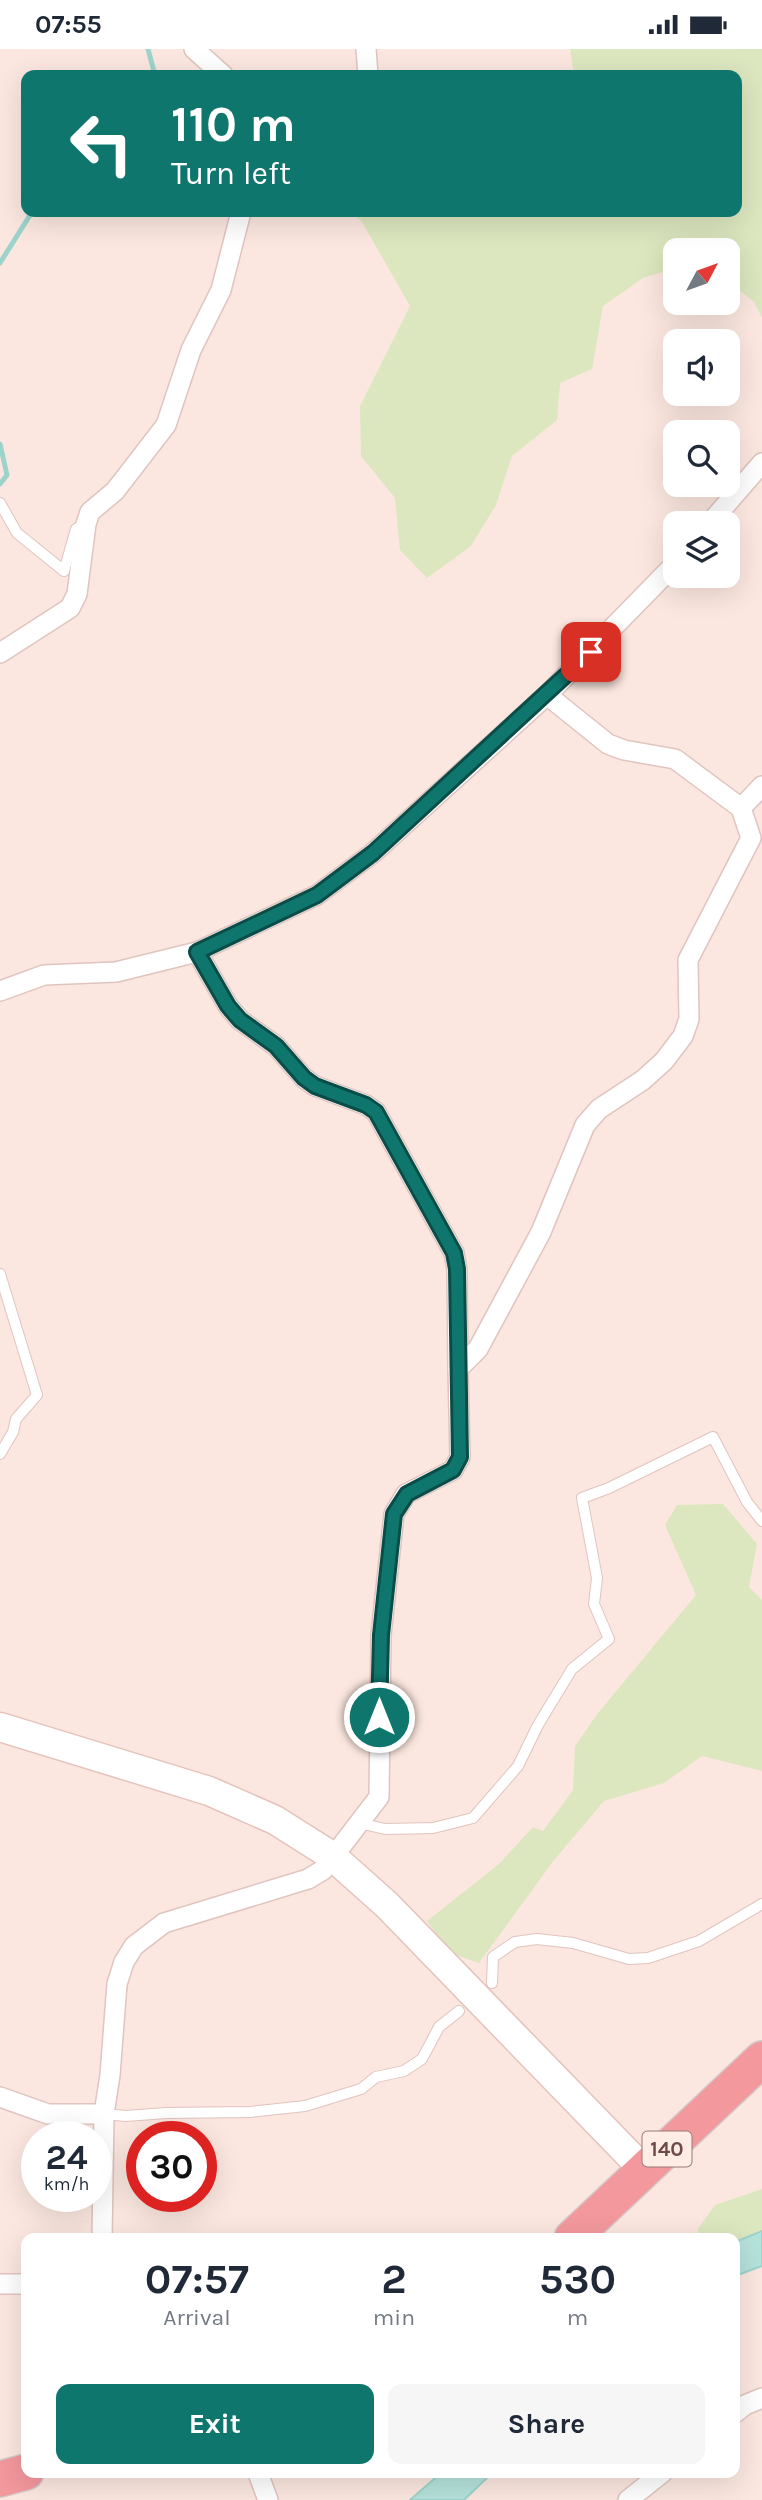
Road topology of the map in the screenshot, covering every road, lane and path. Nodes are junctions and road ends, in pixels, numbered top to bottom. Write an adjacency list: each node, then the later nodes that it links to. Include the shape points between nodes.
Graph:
1 (194, 49): 3 (street)
2 (366, 49): 4 (street)
3 (217, 70)
4 (368, 70)
5 (240, 217): 9 (street, via 221,290 191,350 166,425 115,491 90,512)
6 (762, 463): 8 (street)
7 (0, 503): 9 (lane, via 17,533 64,571 76,529)
8 (720, 511)
9 (86, 524): 11 (street, via 77,594 70,608)
10 (663, 576): 12 (street)
11 (0, 653)
12 (547, 695): 14 (street, via 608,744 675,758); 15 (street, via 373,853 317,895)
13 (762, 786): 14 (street)
14 (741, 808): 18 (street, via 751,838 688,960 689,1019 682,1036 664,1061 598,1109 585,1125 541,1232 478,1349)
15 (197, 952): 16 (street, via 116,972 44,975); 18 (street, via 240,1020 276,1046 315,1086 366,1105 381,1119 454,1253)
16 (0, 991)
17 (0, 1273): 19 (lane, via 37,1395 16,1419)
18 (458, 1369): 22 (street, via 460,1457 453,1470 407,1494 394,1514 381,1635 381,1786 379,1797)
19 (0, 1454)
20 (762, 1521): 22 (lane, via 713,1437 582,1498 597,1578 594,1604 609,1639 572,1669 517,1766 473,1818 433,1828 385,1829)
21 (0, 1727): 23 (street, via 209,1791 275,1820)
22 (359, 1823): 23 (street)
23 (332, 1856): 29 (street, via 323,1870 308,1879 164,1923 134,1946 117,1984); 30 (street, via 387,1905)
24 (762, 1904): 25 (lane, via 699,1941 648,1958 629,1959 573,1943 515,1941 494,1958)
25 (492, 1983)
26 (459, 2011): 29 (lane, via 439,2027 422,2059 404,2071 376,2077 361,2089 305,2106 250,2112)
27 (762, 2059): 30 (highway, 140)
28 (0, 2097): 29 (street, via 48,2113)
29 (104, 2114): 31 (street)
30 (644, 2170): 32 (highway, 140)
31 (102, 2233)
32 (577, 2233)
33 (0, 2284): 34 (street)
34 (21, 2284)
35 (762, 2398): 36 (street)
36 (740, 2409)
37 (21, 2473): 40 (highway)
38 (260, 2478): 41 (street)
39 (656, 2478): 42 (street)
40 (0, 2479)
41 (268, 2500)
42 (628, 2500)

